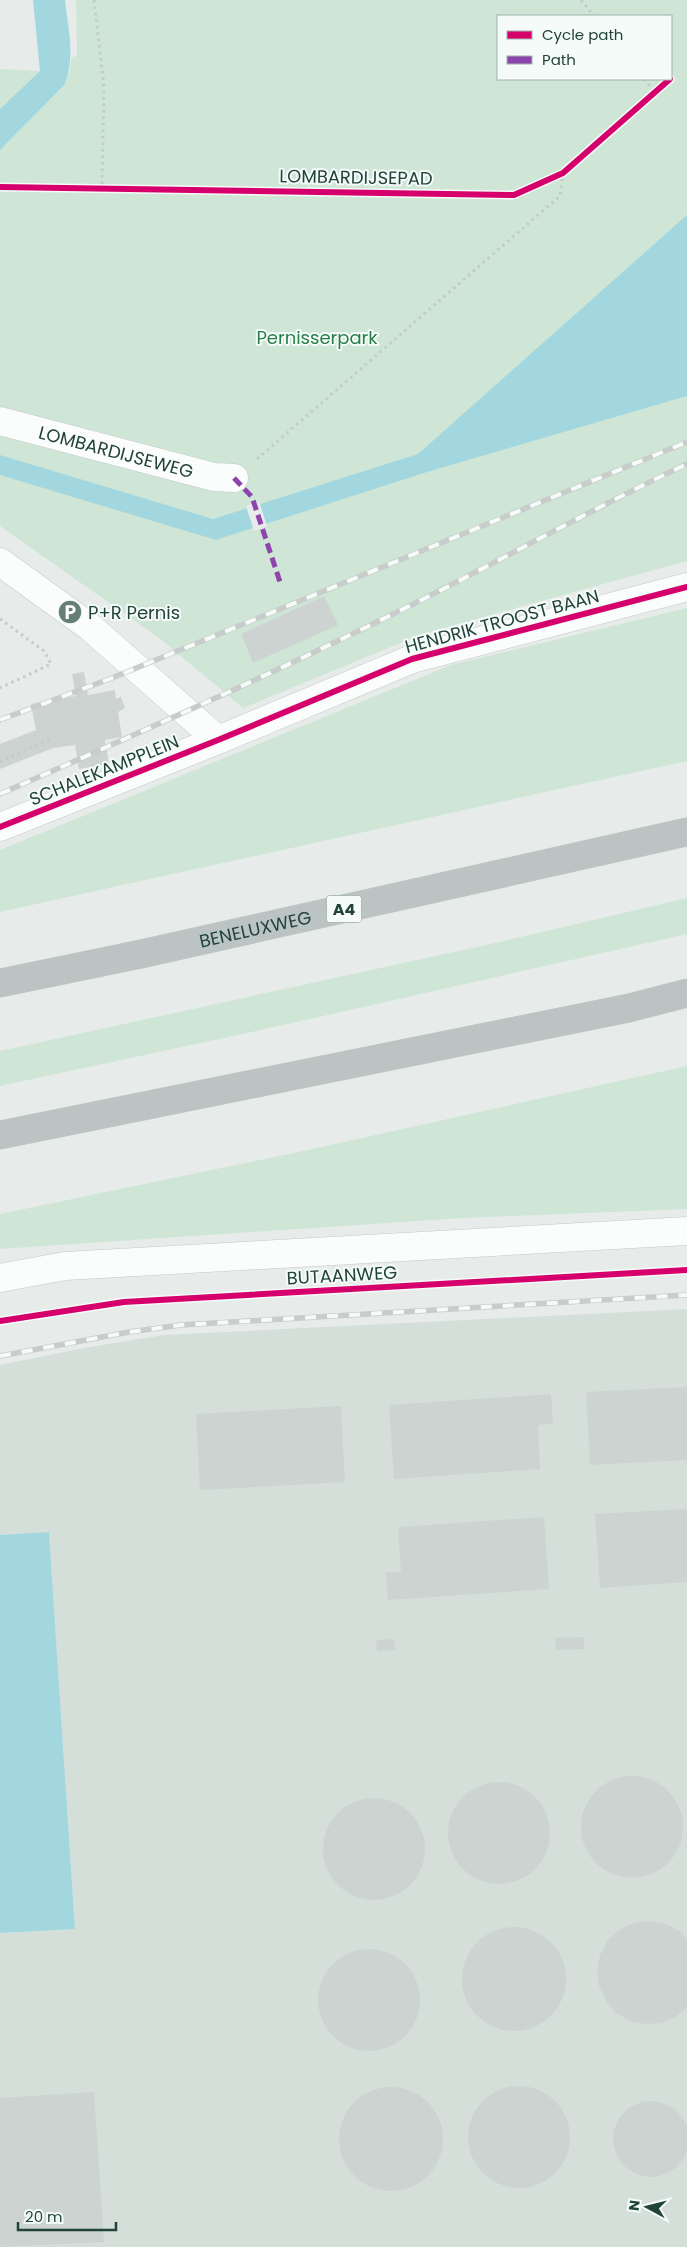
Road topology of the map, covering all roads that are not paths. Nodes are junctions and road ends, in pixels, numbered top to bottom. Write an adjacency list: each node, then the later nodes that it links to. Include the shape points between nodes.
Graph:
1 (0, 421): 2 (street, LOMBARDIJSEWEG, via 214,477)
2 (234, 478)
3 (0, 562): 5 (street, SCHALEKAMPPLEIN, via 90,627)
4 (687, 587): 5 (street, HENDRIK TROOST BAAN, via 412,659)
5 (218, 740): 6 (street, SCHALEKAMPPLEIN)
6 (0, 827)
7 (687, 832): 8 (highway, BENELUXWEG / A4)
8 (0, 983)
9 (687, 993): 10 (highway, via 629,1008)
10 (0, 1135)
11 (687, 1231): 12 (street, BUTAANWEG, via 64,1266)
12 (0, 1278)

